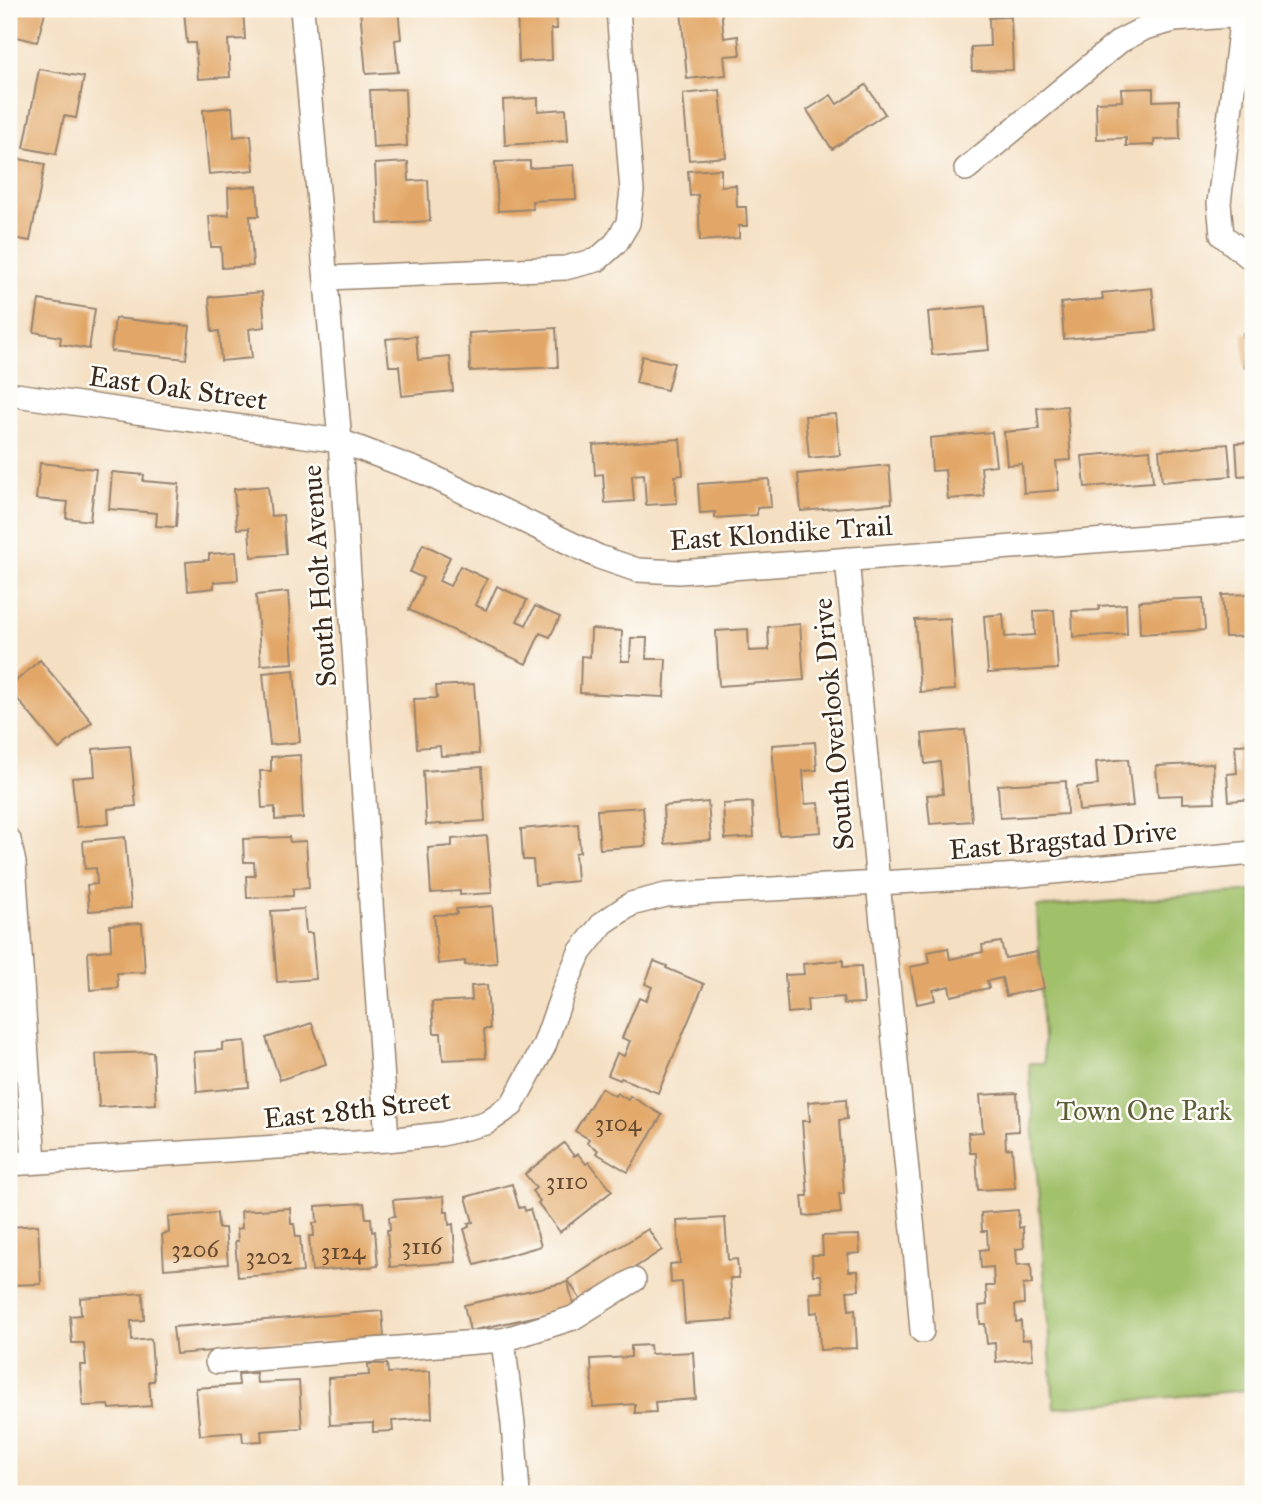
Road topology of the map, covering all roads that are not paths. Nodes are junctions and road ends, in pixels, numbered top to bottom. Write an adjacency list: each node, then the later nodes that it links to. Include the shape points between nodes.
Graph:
1 (302, 9): 6 (street, South Holt Avenue)
2 (618, 9): 6 (street, via 632,191 628,223 616,243 597,260 565,268)
3 (1246, 12): 4 (street, via 1175,20 1120,41); 5 (street, via 1219,203 1222,235)
4 (966, 169)
5 (1253, 260)
6 (326, 278): 8 (street, South Holt Avenue)
7 (9, 394): 8 (street, East Oak Street)
8 (340, 440): 10 (street, East Klondike Trail, via 425,473 599,557 637,570 679,572); 14 (street, South Holt Avenue)
9 (1253, 528): 10 (street, East Klondike Trail)
10 (847, 559): 13 (street, South Overlook Drive)
11 (9, 840): 15 (street)
12 (1253, 853): 13 (street, East Bragstad Drive)
13 (878, 883): 14 (street, East 28th Street, via 666,895 631,904 603,923 580,953 544,1046 512,1105 486,1124); 18 (street, South Overlook Drive)
14 (387, 1140): 15 (street, East 28th Street)
15 (34, 1162): 16 (street, East 28th Street)
16 (9, 1164)
17 (634, 1280): 19 (street, via 573,1318)
18 (922, 1331)
19 (503, 1340): 20 (street); 21 (street)
20 (216, 1362)
21 (518, 1494)

